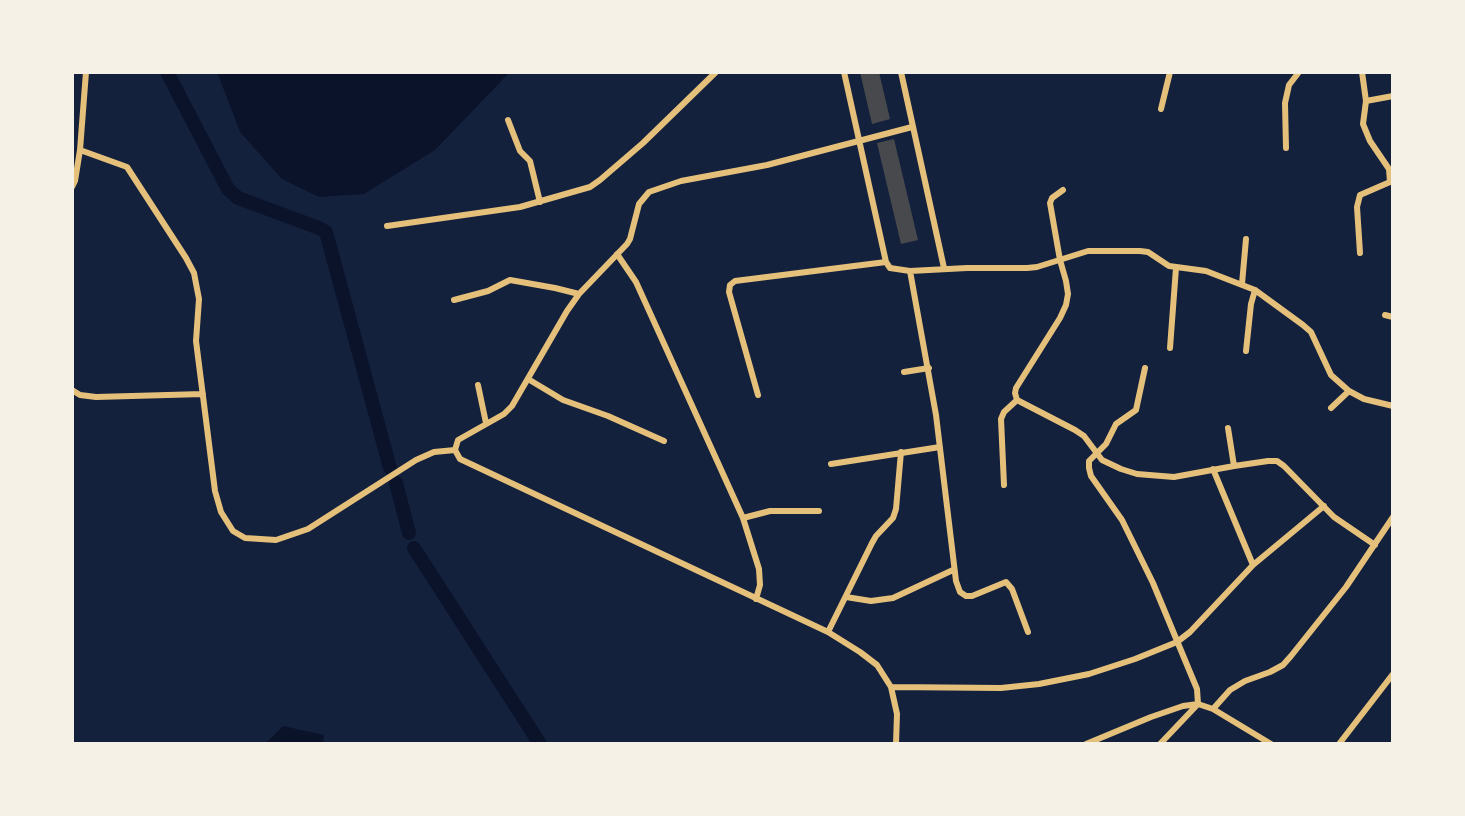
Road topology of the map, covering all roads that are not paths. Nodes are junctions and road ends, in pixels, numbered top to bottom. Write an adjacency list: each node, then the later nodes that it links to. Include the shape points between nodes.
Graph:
1 (86, 72): 15 (street)
2 (716, 72): 18 (street, via 600,180)
3 (844, 72): 13 (street)
4 (901, 72): 12 (street)
5 (1170, 72): 10 (street)
6 (1299, 72): 14 (street, via 1289,85 1285,103)
7 (1362, 72): 9 (street)
8 (1393, 96): 9 (street)
9 (1366, 101): 21 (street, via 1363,124 1389,170 1390,182 1360,195)
10 (1161, 110)
11 (508, 120): 18 (street, via 520,151 530,161)
12 (912, 127): 13 (street); 25 (street)
13 (859, 140): 22 (street, via 654,189 639,204 630,238); 24 (street)
14 (1286, 147)
15 (80, 150): 16 (street); 41 (street, via 127,167 186,258 198,287 196,341)
16 (72, 187)
17 (1062, 190): 23 (street, via 1050,203)
18 (540, 202): 19 (street)
19 (387, 226)
20 (1246, 239): 28 (street)
21 (1360, 253)
22 (617, 254): 30 (street); 60 (street, via 636,282)
23 (1060, 260): 25 (street, via 1027,268); 26 (street, via 1088,251 1140,250); 43 (street, via 1068,294 1066,305 1016,388)
24 (886, 262): 27 (street, via 896,271); 42 (street, via 735,281 730,285)
25 (944, 268): 27 (street)
26 (1176, 268): 28 (street, via 1206,270); 32 (street)
27 (910, 271): 34 (street)
28 (1242, 284): 29 (street)
29 (1255, 290): 33 (street); 40 (street, via 1311,332 1331,375)
30 (579, 294): 31 (street, via 510,280); 37 (street)
31 (454, 300)
32 (1170, 348)
33 (1246, 351)
34 (929, 368): 36 (street); 49 (street)
35 (1145, 368): 52 (street, via 1136,410 1120,420 1106,444)
36 (904, 372)
37 (528, 378): 46 (street, via 512,406); 48 (street, via 563,400)
38 (478, 386): 46 (street)
39 (72, 390): 41 (street, via 80,396 96,397)
40 (1349, 391): 44 (street); 45 (street)
41 (203, 394): 50 (street, via 215,492 233,531 245,538 276,540 308,529 416,460 434,452)
42 (758, 395)
43 (1017, 400): 52 (street, via 1084,436); 56 (street, via 1001,419)
44 (1393, 406)
45 (1331, 408)
46 (486, 423): 50 (street, via 458,440)
47 (1228, 428): 54 (street)
48 (664, 441)
49 (940, 447): 51 (street); 63 (street)
50 (455, 450): 65 (street, via 460,459)
51 (901, 452): 53 (street); 64 (street, via 894,518 876,536)
52 (1095, 453): 55 (street, via 1121,469 1148,475 1174,477); 68 (street, via 1089,461 1091,476 1122,520)
53 (831, 464)
54 (1234, 466): 55 (street); 57 (street, via 1277,462)
55 (1213, 469): 62 (street)
56 (1004, 485)
57 (1324, 506): 61 (street, via 1344,525); 62 (street)
58 (819, 511): 60 (street, via 770,511)
59 (1393, 517): 61 (street)
60 (743, 518): 65 (street, via 759,569)
61 (1375, 544): 72 (street, via 1346,587 1282,665 1230,690)
62 (1252, 565): 68 (street, via 1203,620)
63 (953, 570): 64 (street, via 893,598 871,601); 66 (street, via 960,592 966,596 1006,582)
64 (846, 597): 67 (street)
65 (756, 599): 67 (street)
66 (1028, 632)
67 (828, 633): 70 (street, via 877,665)
68 (1177, 642): 70 (street, via 1089,674 1039,684 1001,688); 71 (street, via 1197,689)
69 (1393, 674): 77 (street)
70 (891, 687): 73 (street, via 897,714)
71 (1198, 704): 72 (street); 74 (street, via 1151,717); 75 (street)
72 (1213, 709): 76 (street)
73 (896, 744)
74 (1086, 744)
75 (1160, 744)
76 (1271, 744)
77 (1339, 744)

